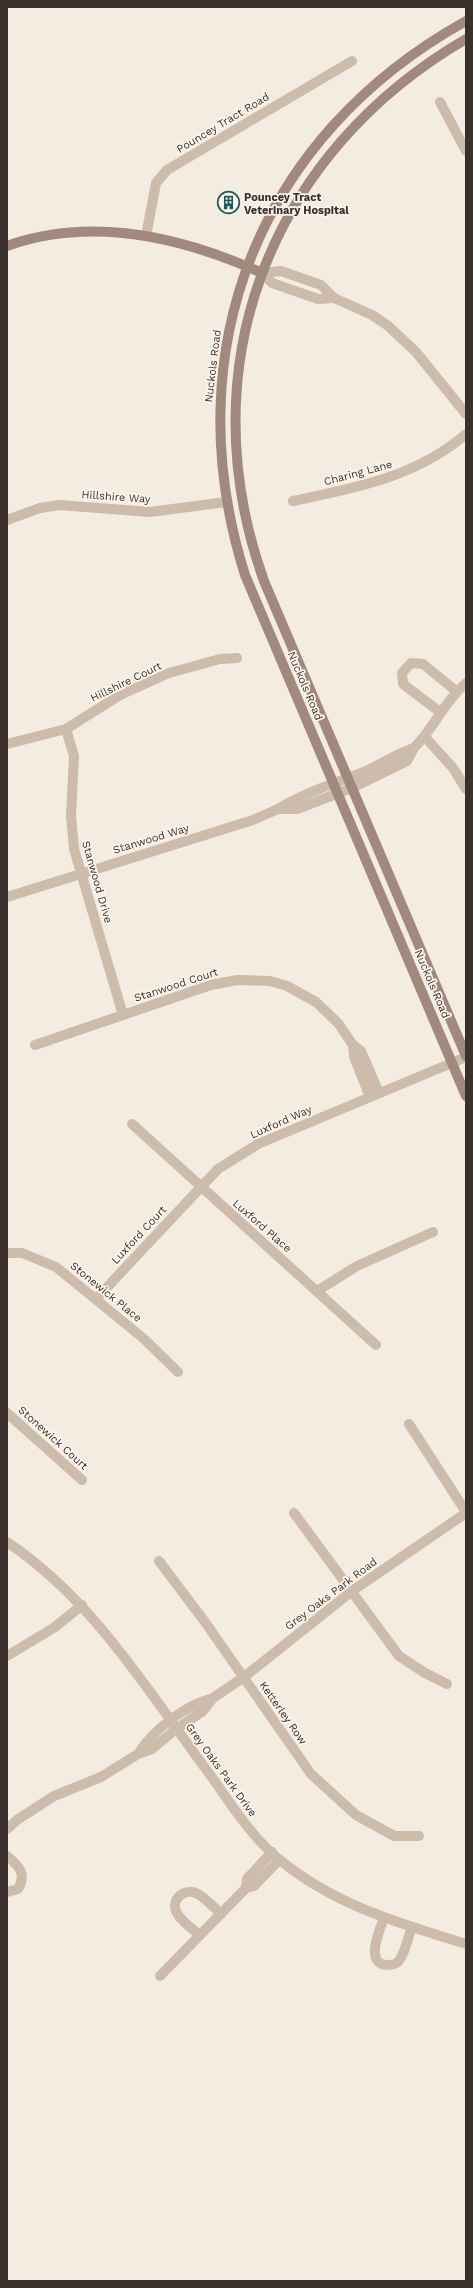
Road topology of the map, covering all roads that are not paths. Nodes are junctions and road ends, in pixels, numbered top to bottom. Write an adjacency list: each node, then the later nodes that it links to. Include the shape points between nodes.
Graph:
1 (466, 21): 8 (main road, via 424,45 404,60 343,114 305,159 288,186 262,233)
2 (466, 39): 9 (main road, via 426,63 396,86 357,122 333,149 299,197)
3 (352, 61): 6 (street, Pouncey Tract Road, via 167,170 156,183)
4 (440, 102): 5 (street)
5 (466, 151)
6 (146, 236): 7 (main road, via 91,231 68,232 30,238); 8 (main road, via 174,242)
7 (7, 246)
8 (248, 266): 9 (main road); 14 (main road, Nuckols Road, via 228,338 220,395 221,453)
9 (262, 273): 10 (street, via 272,283 318,299); 10 (street, via 282,271 321,285); 24 (main road, Nuckols Road, via 244,340 237,385 236,442 242,502 249,535 264,581)
10 (334, 298): 11 (street, via 372,315 404,338)
11 (466, 414)
12 (466, 434): 13 (street, Charing Lane, via 436,456 398,475 372,484)
13 (293, 501)
14 (226, 502): 15 (street, Hillshire Way, via 150,512 58,505 40,508); 25 (main road, Nuckols Road, via 245,576)
15 (7, 520)
16 (237, 658): 20 (street, Hillshire Court, via 195,665 150,681 120,695)
17 (466, 683): 18 (street, Stanwood Way)
18 (456, 691): 19 (street, Stanwood Way); 19 (street, via 423,664 411,664 402,672 403,684)
19 (440, 712): 21 (street, Stanwood Way)
20 (66, 729): 22 (street, Hillshire Court); 30 (street, Stanwood Drive, via 74,756 72,835)
21 (425, 737): 23 (street, Stanwood Way); 27 (street, via 453,768)
22 (7, 744)
23 (414, 748): 24 (street, Stanwood Way); 26 (street, Stanwood Way, via 407,761)
24 (348, 778): 25 (street, Stanwood Way); 26 (main road, Nuckols Road)
25 (332, 784): 28 (main road, Nuckols Road); 29 (street, Stanwood Way, via 293,800)
26 (352, 788): 28 (street, Stanwood Way); 34 (main road, Nuckols Road)
27 (466, 789)
28 (337, 794): 29 (street, Stanwood Way, via 296,809); 35 (main road, Nuckols Road)
29 (278, 810): 30 (street, Stanwood Way)
30 (81, 874): 31 (street, Stanwood Way); 32 (street, Stanwood Drive)
31 (7, 897)
32 (123, 1015): 33 (street, Stanwood Court); 37 (street, Stanwood Court, via 221,982 270,981 316,1002 338,1023 353,1045 354,1057)
33 (35, 1045)
34 (465, 1055): 35 (street, Luxford Way)
35 (452, 1062): 36 (street, Luxford Way); 37 (street, Luxford Way, via 394,1080); 38 (main road, Nuckols Road)
36 (466, 1062)
37 (375, 1095): 40 (street, Luxford Way, via 258,1144 218,1169)
38 (466, 1096)
39 (132, 1124): 40 (street, Luxford Place)
40 (200, 1188): 43 (street, Luxford Place); 44 (street, Luxford Court)
41 (433, 1232): 43 (street, via 357,1266)
42 (7, 1253): 44 (street, Stonewick Place, via 22,1253 56,1267)
43 (317, 1291): 45 (street, Luxford Place)
44 (96, 1299): 46 (street, Stonewick Place, via 143,1338)
45 (376, 1345)
46 (178, 1372)
47 (8, 1415): 49 (street, Stonewick Court)
48 (409, 1424): 51 (street)
49 (82, 1480)
50 (294, 1513): 54 (street)
51 (466, 1513): 54 (street, Grey Oaks Park Road)
52 (7, 1542): 55 (street, Grey Oaks Park Drive)
53 (159, 1561): 57 (street, Ketterley Row)
54 (352, 1591): 57 (street, Grey Oaks Park Road); 58 (street, via 399,1656)
55 (82, 1605): 56 (street, via 55,1627); 60 (street, Grey Oaks Park Drive)
56 (7, 1656)
57 (244, 1677): 59 (street, Grey Oaks Park Road); 64 (street, Ketterley Row, via 316,1779 356,1815 394,1836)
58 (447, 1684)
59 (213, 1698): 60 (street, Grey Oaks Park Road, via 201,1701); 61 (street, Grey Oaks Park Road, via 203,1711)
60 (170, 1721): 61 (street, Grey Oaks Park Drive); 62 (street, Grey Oaks Park Road, via 145,1742)
61 (176, 1729): 62 (street, Grey Oaks Park Road, via 152,1749); 65 (street, Grey Oaks Park Drive, via 246,1825)
62 (138, 1754): 63 (street, Grey Oaks Park Road, via 101,1777 71,1788 38,1805)
63 (7, 1829)
64 (419, 1836)
65 (272, 1852): 67 (street, Grey Oaks Park Drive); 68 (street, via 247,1879)
66 (7, 1856): 69 (street, via 21,1870 23,1876 18,1889)
67 (279, 1860): 68 (street, via 254,1886); 71 (street, Grey Oaks Park Drive, via 305,1880 339,1900)
68 (246, 1888): 70 (street)
69 (7, 1892)
70 (221, 1914): 73 (street); 73 (street, via 197,1893 182,1893 176,1902 176,1912)
71 (384, 1918): 72 (street, Grey Oaks Park Drive); 72 (street, via 374,1950 379,1962 385,1965 397,1963 401,1959)
72 (412, 1927): 74 (street, Grey Oaks Park Drive)
73 (200, 1935): 75 (street)
74 (466, 1944)
75 (160, 1976)

